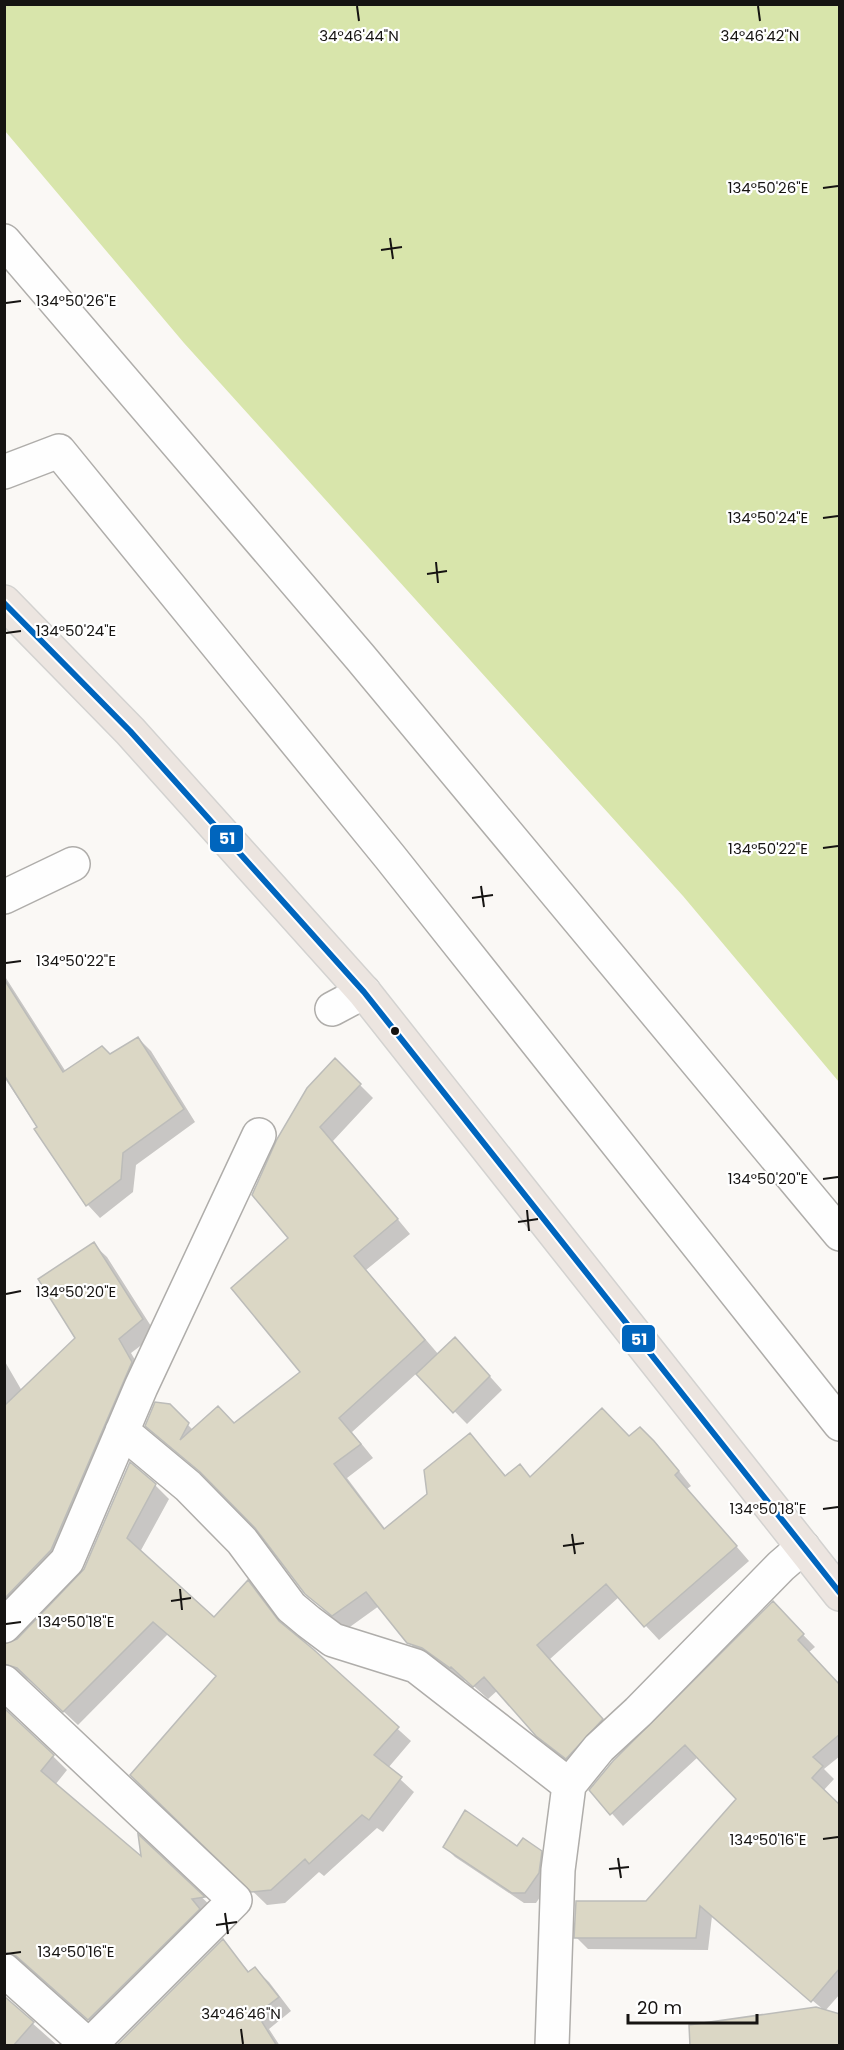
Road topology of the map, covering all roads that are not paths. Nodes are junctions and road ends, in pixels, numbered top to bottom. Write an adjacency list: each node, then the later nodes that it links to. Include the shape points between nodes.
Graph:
1 (4, 241): 9 (street, via 360,657)
2 (4, 472): 10 (street, via 59,451 390,857)
3 (4, 602): 6 (main road, via 130,732)
4 (73, 864): 5 (street)
5 (4, 897)
6 (364, 992): 7 (street); 12 (main road)
7 (332, 1009)
8 (259, 1135): 11 (street)
9 (840, 1234)
10 (840, 1424)
11 (122, 1431): 14 (street, via 67,1561); 16 (street, via 188,1486 227,1525 291,1607 309,1623 333,1641 416,1666)
12 (803, 1547): 13 (main road); 16 (street, via 598,1748)
13 (840, 1594)
14 (4, 1626)
15 (4, 1682): 18 (street, via 235,1900)
16 (569, 1785): 19 (street, via 558,1870)
17 (4, 1970): 18 (street)
18 (89, 2046)
19 (552, 2046)

